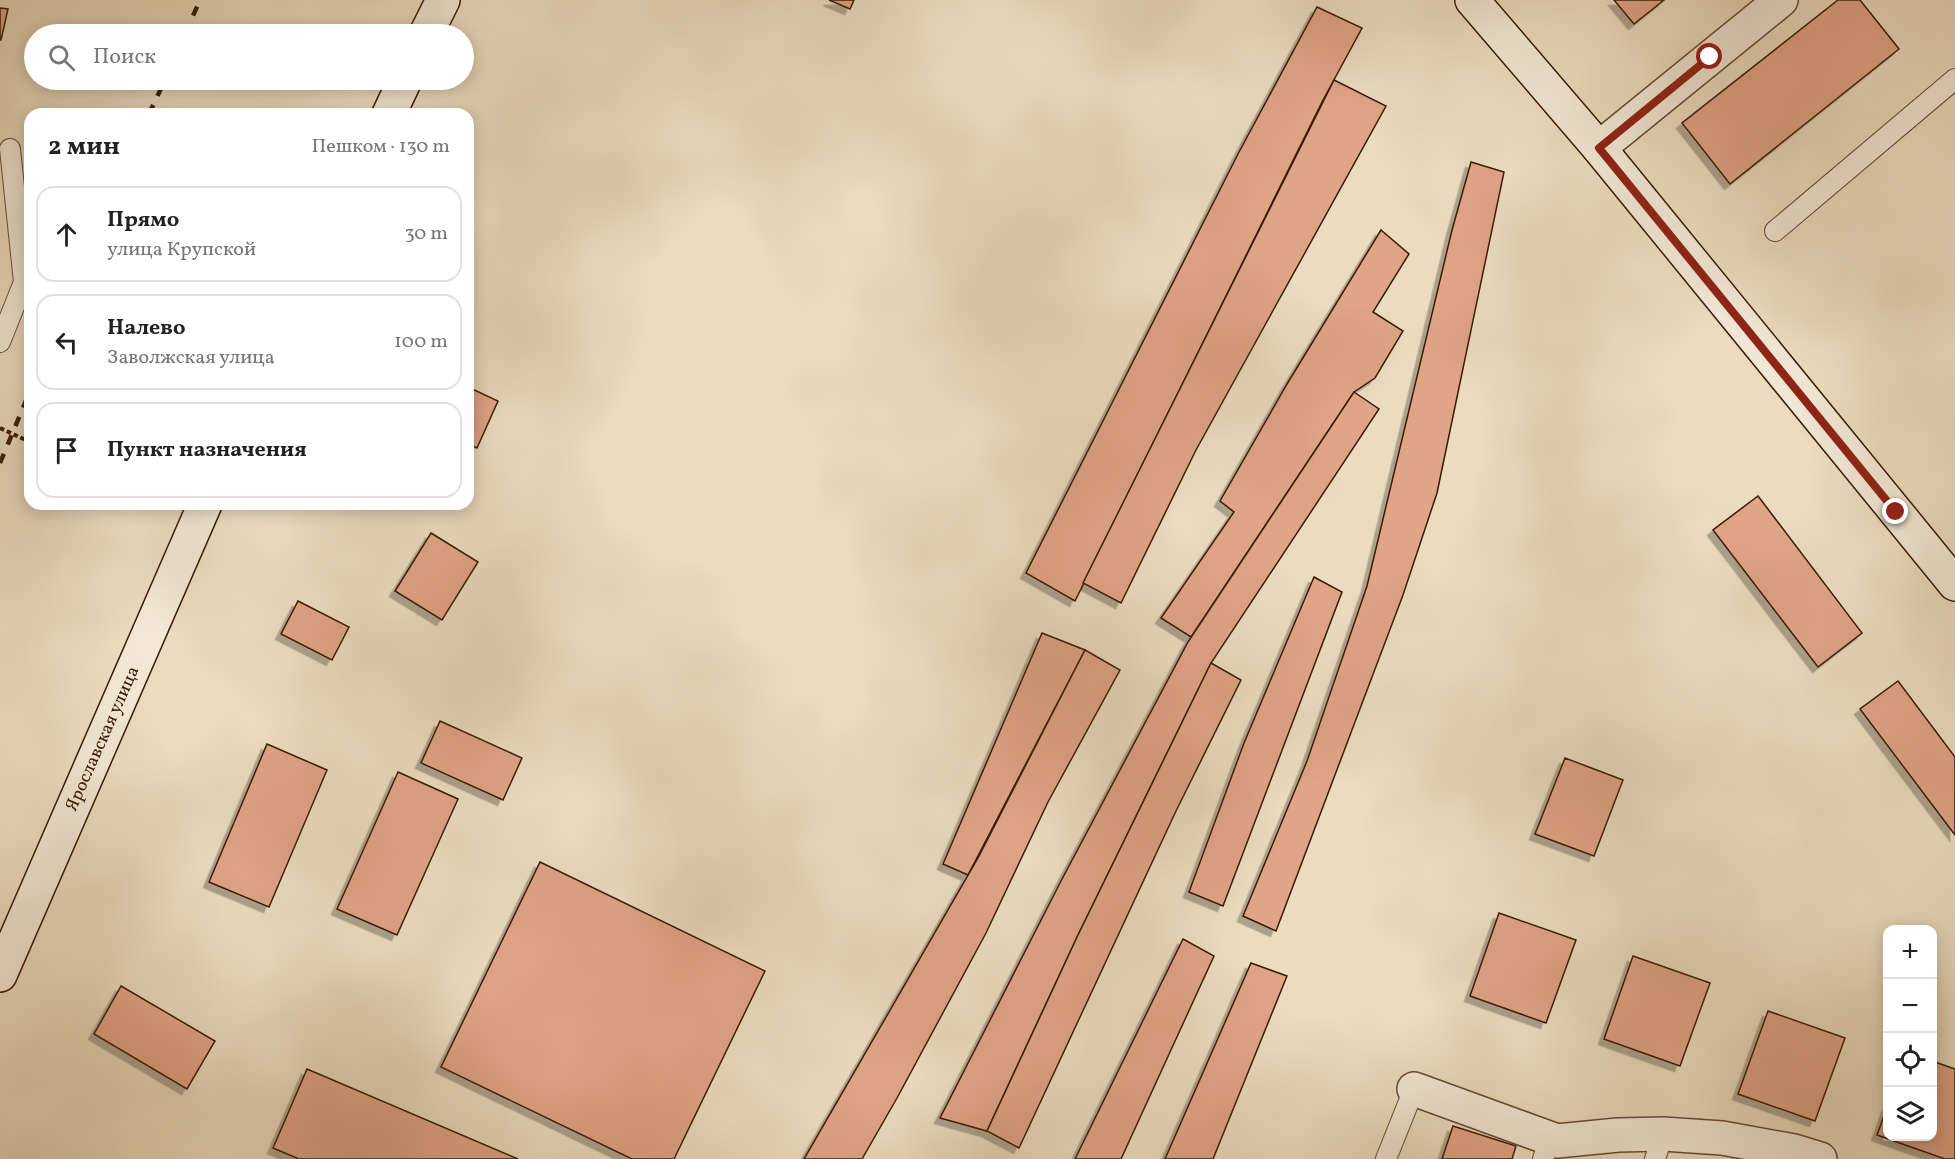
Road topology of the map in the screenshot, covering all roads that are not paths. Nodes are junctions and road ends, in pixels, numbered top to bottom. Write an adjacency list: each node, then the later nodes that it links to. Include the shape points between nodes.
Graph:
1 (443, 0): 4 (main road)
2 (1472, 0): 8 (main road)
3 (1781, 0): 8 (main road)
4 (431, 24)
5 (1955, 79): 10 (lane)
6 (400, 90): 7 (main road)
7 (392, 108)
8 (1599, 148): 13 (main road)
9 (10, 149): 11 (lane, via 24,282)
10 (1775, 231)
11 (0, 342)
12 (203, 510): 14 (main road, Ярославская улица)
13 (1955, 584)
14 (0, 975)
15 (1414, 1089): 17 (main road); 18 (lane)
16 (1659, 1147): 17 (main road, via 1618,1135 1557,1142); 19 (main road, via 1722,1138)
17 (1546, 1149)
18 (1386, 1159)
19 (1820, 1159)

